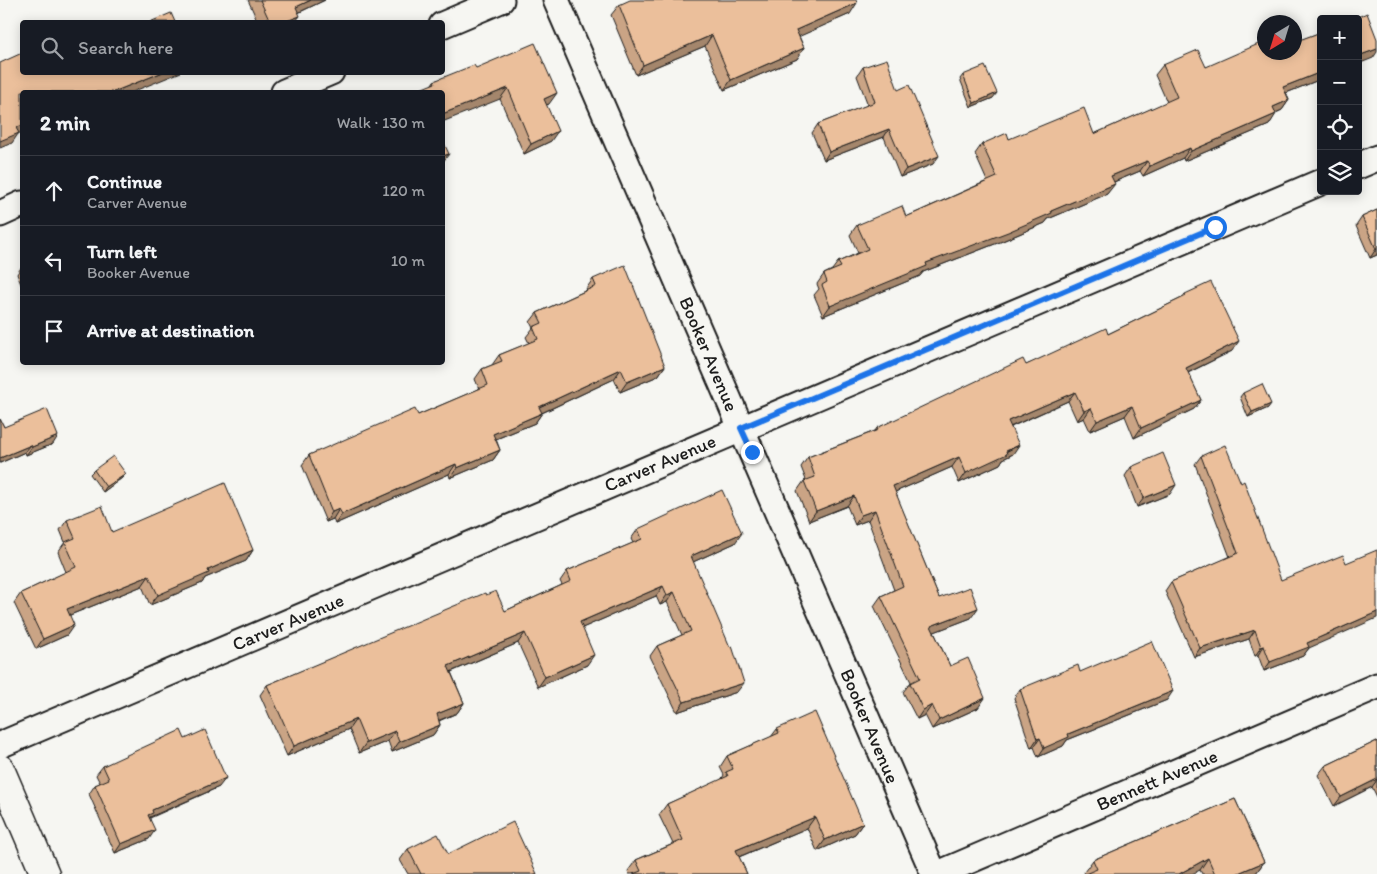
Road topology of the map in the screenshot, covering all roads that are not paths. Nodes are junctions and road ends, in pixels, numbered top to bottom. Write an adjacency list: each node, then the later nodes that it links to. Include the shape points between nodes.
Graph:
1 (501, 0): 3 (street)
2 (556, 0): 11 (street, Booker Avenue)
3 (445, 24)
4 (324, 75): 5 (street)
5 (289, 90)
6 (1377, 158): 7 (street)
7 (1362, 164)
8 (1317, 184): 11 (street, Carver Avenue)
9 (20, 205): 10 (street)
10 (0, 214)
11 (741, 428): 13 (street, Carver Avenue); 16 (street, Booker Avenue)
12 (1377, 686): 16 (street, Bennett Avenue)
13 (0, 745)
14 (0, 770): 15 (street)
15 (45, 874)
16 (936, 874)

